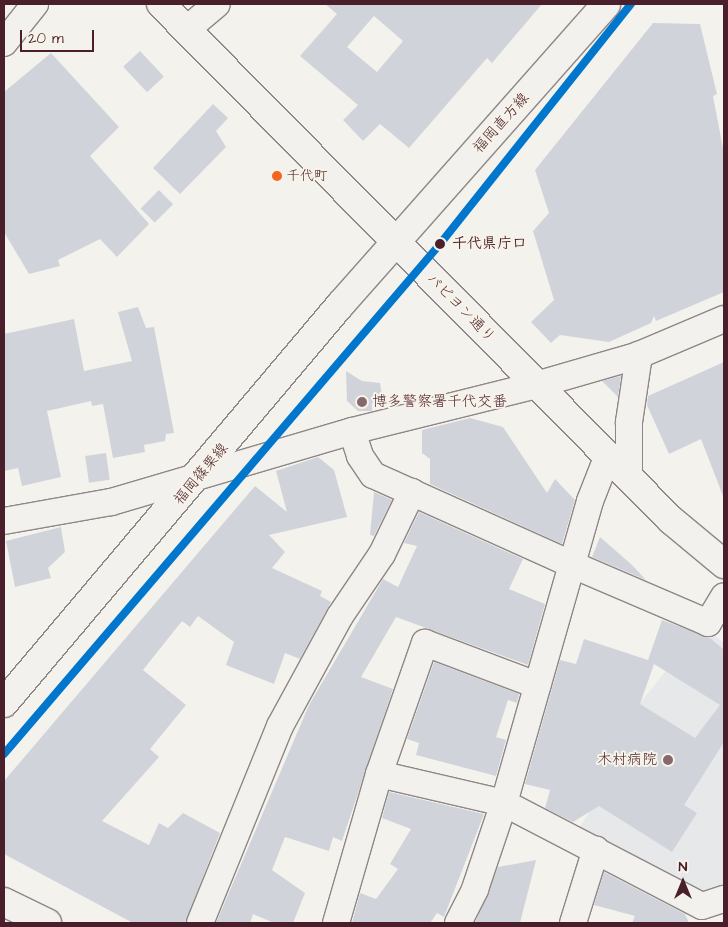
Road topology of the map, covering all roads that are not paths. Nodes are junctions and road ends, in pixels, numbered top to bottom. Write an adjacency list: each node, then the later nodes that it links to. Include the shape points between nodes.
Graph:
1 (35, 4): 6 (street)
2 (161, 4): 5 (main road, パピヨン通り)
3 (217, 4): 5 (street)
4 (606, 4): 7 (main road, 福岡直方線)
5 (186, 30): 7 (main road, パピヨン通り)
6 (4, 43)
7 (396, 243): 10 (main road, パピヨン通り); 13 (main road, 福岡篠栗線)
8 (724, 319): 9 (street)
9 (639, 354): 10 (street); 14 (street, via 629,422)
10 (536, 385): 11 (street); 12 (main road, パピヨン通り)
11 (352, 431): 13 (street); 15 (street, via 360,456 373,475)
12 (608, 455): 14 (main road, パピヨン通り); 18 (street)
13 (200, 476): 16 (street, via 111,502); 21 (main road, 福岡篠栗線)
14 (629, 477): 17 (main road, パピヨン通り, via 671,520)
15 (412, 492): 18 (street); 28 (street, via 382,554 340,616 280,726)
16 (4, 521)
17 (724, 564)
18 (572, 565): 19 (street, via 708,623); 20 (street)
19 (724, 596)
20 (537, 685): 22 (street, via 425,643); 23 (street)
21 (4, 703)
22 (379, 774): 23 (street); 29 (street)
23 (504, 803): 24 (street); 30 (street, via 475,889)
24 (596, 849): 26 (street); 31 (street)
25 (4, 902): 27 (main road)
26 (707, 909)
27 (47, 923)
28 (200, 923)
29 (336, 923)
30 (458, 923)
31 (573, 923)

